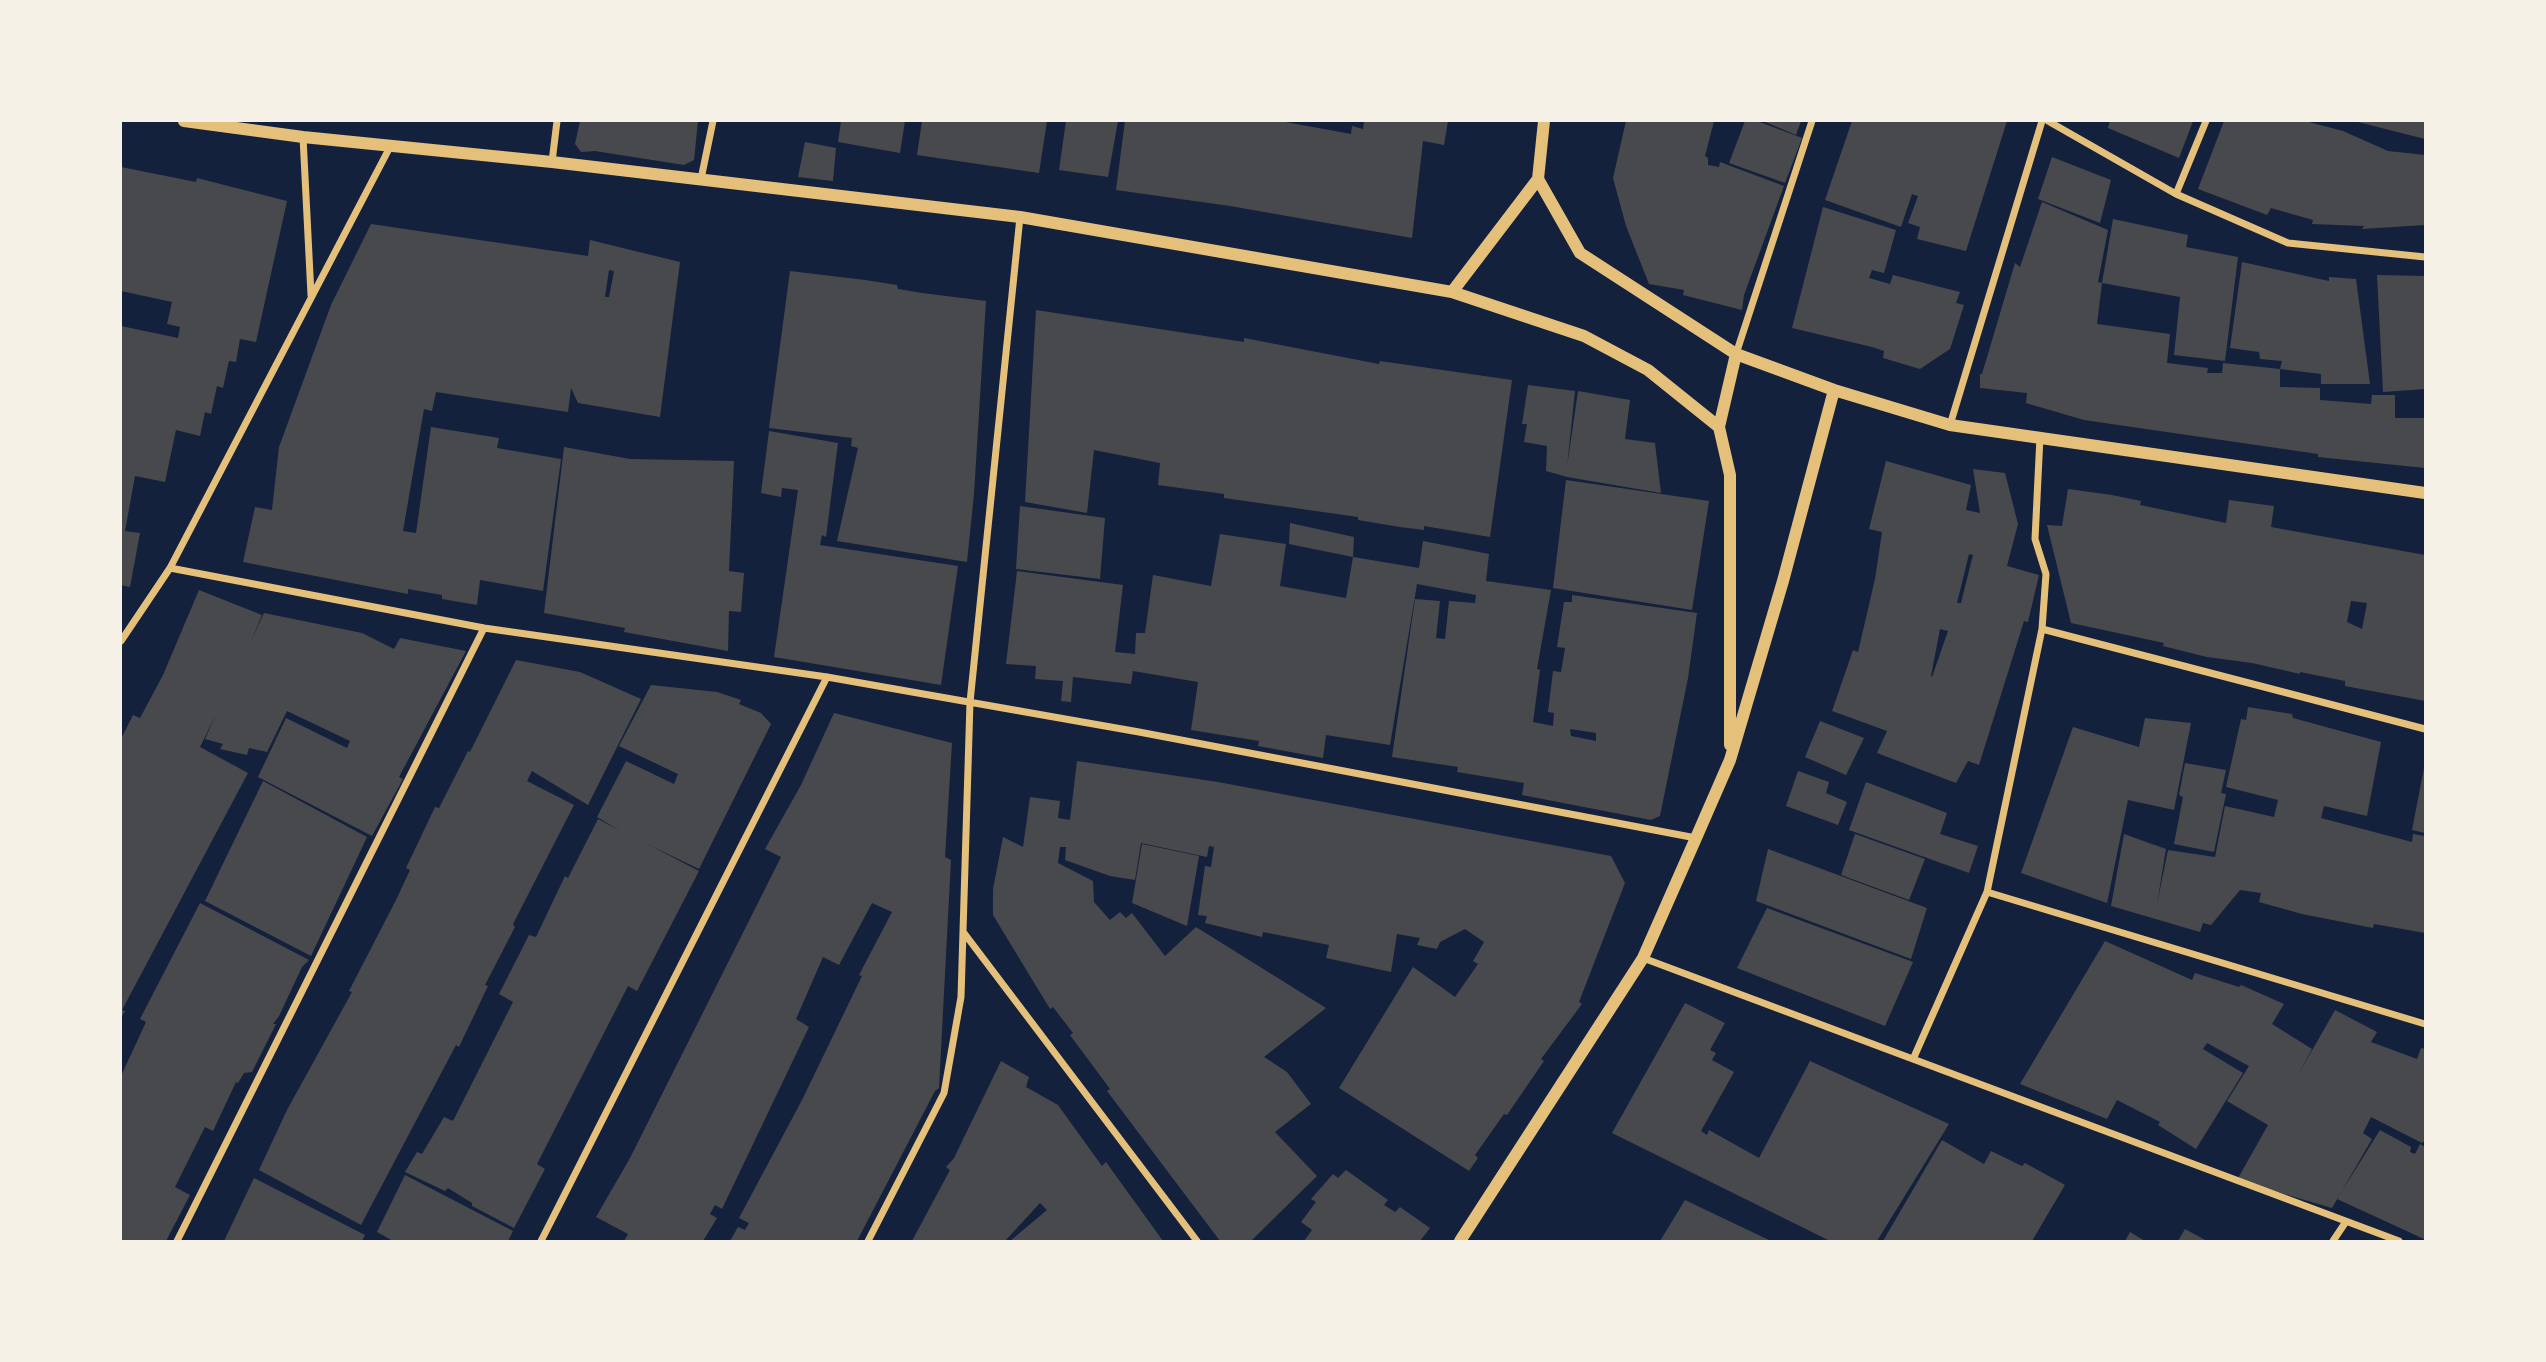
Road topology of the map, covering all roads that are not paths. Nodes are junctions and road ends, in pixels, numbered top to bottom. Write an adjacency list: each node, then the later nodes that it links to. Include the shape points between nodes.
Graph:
1 (184, 121): 9 (street)
2 (557, 121): 12 (street)
3 (713, 121): 13 (street)
4 (1544, 121): 14 (street)
5 (1812, 121): 20 (street)
6 (2042, 121): 22 (street)
7 (2048, 121): 15 (street)
8 (2206, 121): 15 (street)
9 (233, 124): 10 (street)
10 (303, 138): 11 (street); 19 (street)
11 (390, 147): 12 (street); 19 (street)
12 (552, 162): 13 (street)
13 (701, 179): 16 (street)
14 (1538, 179): 18 (street); 20 (street, via 1580,253)
15 (2176, 194): 17 (street, via 2288,243)
16 (1020, 217): 18 (street); 31 (street)
17 (2425, 257)
18 (1452, 292): 23 (street, via 1584,336 1648,370)
19 (311, 296): 26 (street)
20 (1736, 354): 21 (street); 23 (street)
21 (1835, 390): 22 (street); 33 (street)
22 (1950, 425): 24 (street)
23 (1719, 427): 33 (street, via 1730,475)
24 (2040, 437): 25 (street); 28 (street, via 2035,540 2046,574)
25 (2425, 493)
26 (170, 568): 27 (street); 29 (street)
27 (484, 628): 30 (street); 41 (street)
28 (2042, 629): 32 (street); 35 (street)
29 (121, 641)
30 (827, 677): 31 (street); 42 (street)
31 (970, 702): 34 (street); 36 (street)
32 (2425, 729)
33 (1730, 760): 34 (street)
34 (1696, 838): 37 (street)
35 (1987, 892): 38 (street); 39 (street)
36 (964, 932): 43 (street, via 961,997 944,1093); 44 (street)
37 (1643, 958): 39 (street); 45 (street)
38 (2425, 1024)
39 (1914, 1057): 40 (street)
40 (2345, 1223): 46 (street); 47 (street)
41 (177, 1241)
42 (541, 1241)
43 (868, 1241)
44 (1196, 1241)
45 (1460, 1241)
46 (2333, 1241)
47 (2399, 1241)

